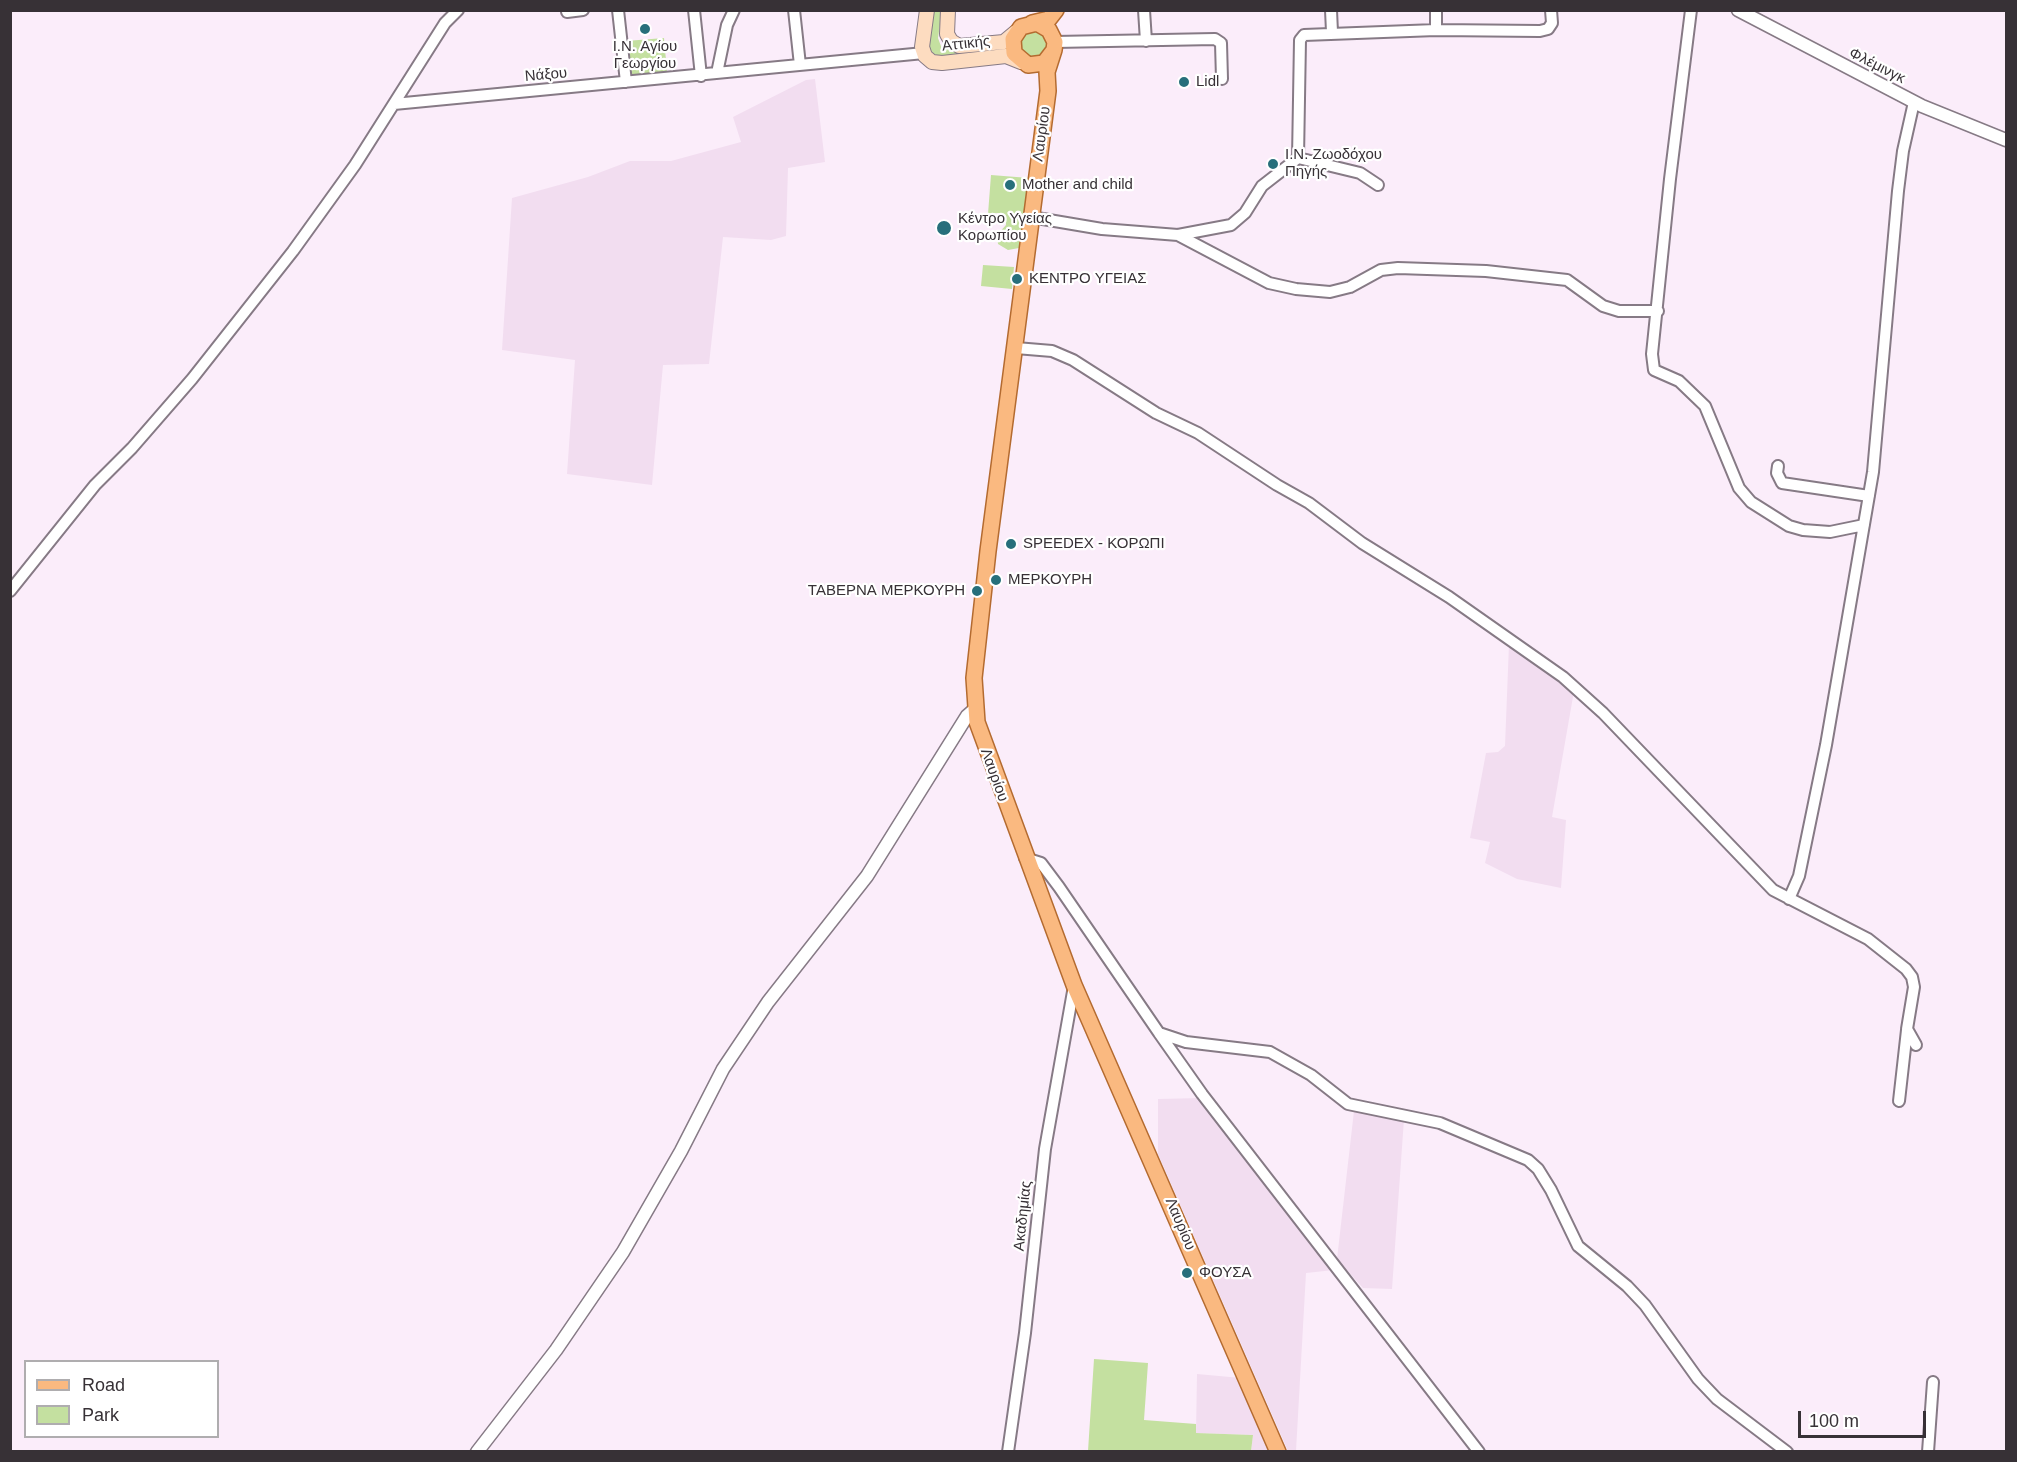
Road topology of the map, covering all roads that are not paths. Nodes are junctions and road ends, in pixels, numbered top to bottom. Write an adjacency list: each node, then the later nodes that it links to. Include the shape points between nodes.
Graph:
1 (444, 10): 18 (street)
2 (458, 10): 18 (street)
3 (583, 10): 17 (street)
4 (618, 10): 31 (street)
5 (694, 10): 29 (street)
6 (734, 10): 28 (street)
7 (794, 10): 27 (street)
8 (927, 10): 25 (main road, Αττικής)
9 (948, 10): 21 (main road, Αττικής, via 947,34 959,46 1004,42)
10 (1057, 10): 19 (main road, via 1049,19); 24 (main road, Λαυρίου)
11 (1144, 10): 23 (street)
12 (1332, 10): 22 (street)
13 (1436, 10): 20 (street)
14 (1551, 10): 20 (street, via 1552,23 1548,29)
15 (1691, 10): 40 (street)
16 (1738, 10): 33 (street, Φλέμινγκ)
17 (567, 12)
18 (445, 23): 34 (street)
19 (1032, 23): 21 (main road); 24 (main road, via 1045,27)
20 (1436, 30): 22 (street)
21 (1016, 32): 26 (main road, via 1012,46)
22 (1332, 32): 36 (street, via 1304,35 1300,40)
23 (1146, 42): 24 (street); 30 (street, via 1219,41)
24 (1054, 43): 26 (main road, via 1044,63); 32 (main road, Λαυρίου, via 1047,72)
25 (924, 53): 26 (main road, Αττικής, via 939,64 1005,56); 27 (street, Νάξου)
26 (1026, 64): 32 (main road, via 1041,78)
27 (800, 65): 28 (street, Νάξου)
28 (717, 73): 29 (street, Νάξου)
29 (701, 76): 31 (street, Νάξου)
30 (1222, 79)
31 (626, 82): 34 (street, Νάξου)
32 (1047, 99): 38 (main road, Λαυρίου)
33 (1914, 102): 35 (street, Φλέμινγκ); 43 (street, via 1900,171)
34 (394, 104): 45 (street, via 293,251 192,379 95,485)
35 (2003, 136)
36 (1298, 158): 37 (street, via 1360,173); 39 (street, via 1262,186 1245,213 1231,225)
37 (1378, 185)
38 (1031, 218): 39 (street); 41 (main road, Λαυρίου)
39 (1178, 235): 40 (street, via 1269,283 1296,289 1330,292 1350,287 1381,270 1398,268 1486,270 1567,280 1603,306 1619,311)
40 (1658, 311): 44 (street, via 1652,354 1654,370 1679,381 1705,406 1744,496 1789,526 1803,530 1830,531)
41 (1016, 348): 46 (main road, Λαυρίου, via 987,563 974,678); 48 (street, via 1052,351 1073,360 1125,395 1198,433 1517,644 1563,677 1602,713 1756,875)
42 (1778, 466): 43 (street, via 1782,483)
43 (1869, 496): 44 (street)
44 (1864, 525): 48 (street, via 1813,809 1799,876)
45 (10, 591)
46 (975, 709): 47 (main road, Λαυρίου, via 980,736); 55 (street, via 867,876 739,1045 617,1260 556,1350)
47 (1025, 858): 49 (main road, Λαυρίου); 51 (street, via 1041,863)
48 (1789, 899): 50 (street, via 1868,939 1906,969 1914,987)
49 (1074, 985): 56 (street, Ακαδημίας, via 1045,1149); 57 (main road, Λαυρίου)
50 (1907, 1029): 52 (street); 53 (street)
51 (1159, 1033): 58 (street); 59 (street, via 1186,1042 1270,1052 1311,1075 1348,1104 1440,1123 1528,1160 1551,1190 1578,1246 1645,1305 1717,1399)
52 (1916, 1045)
53 (1899, 1101)
54 (1933, 1382): 60 (street)
55 (477, 1452)
56 (1008, 1452)
57 (1278, 1452)
58 (1479, 1452)
59 (1787, 1452)
60 (1928, 1452)

